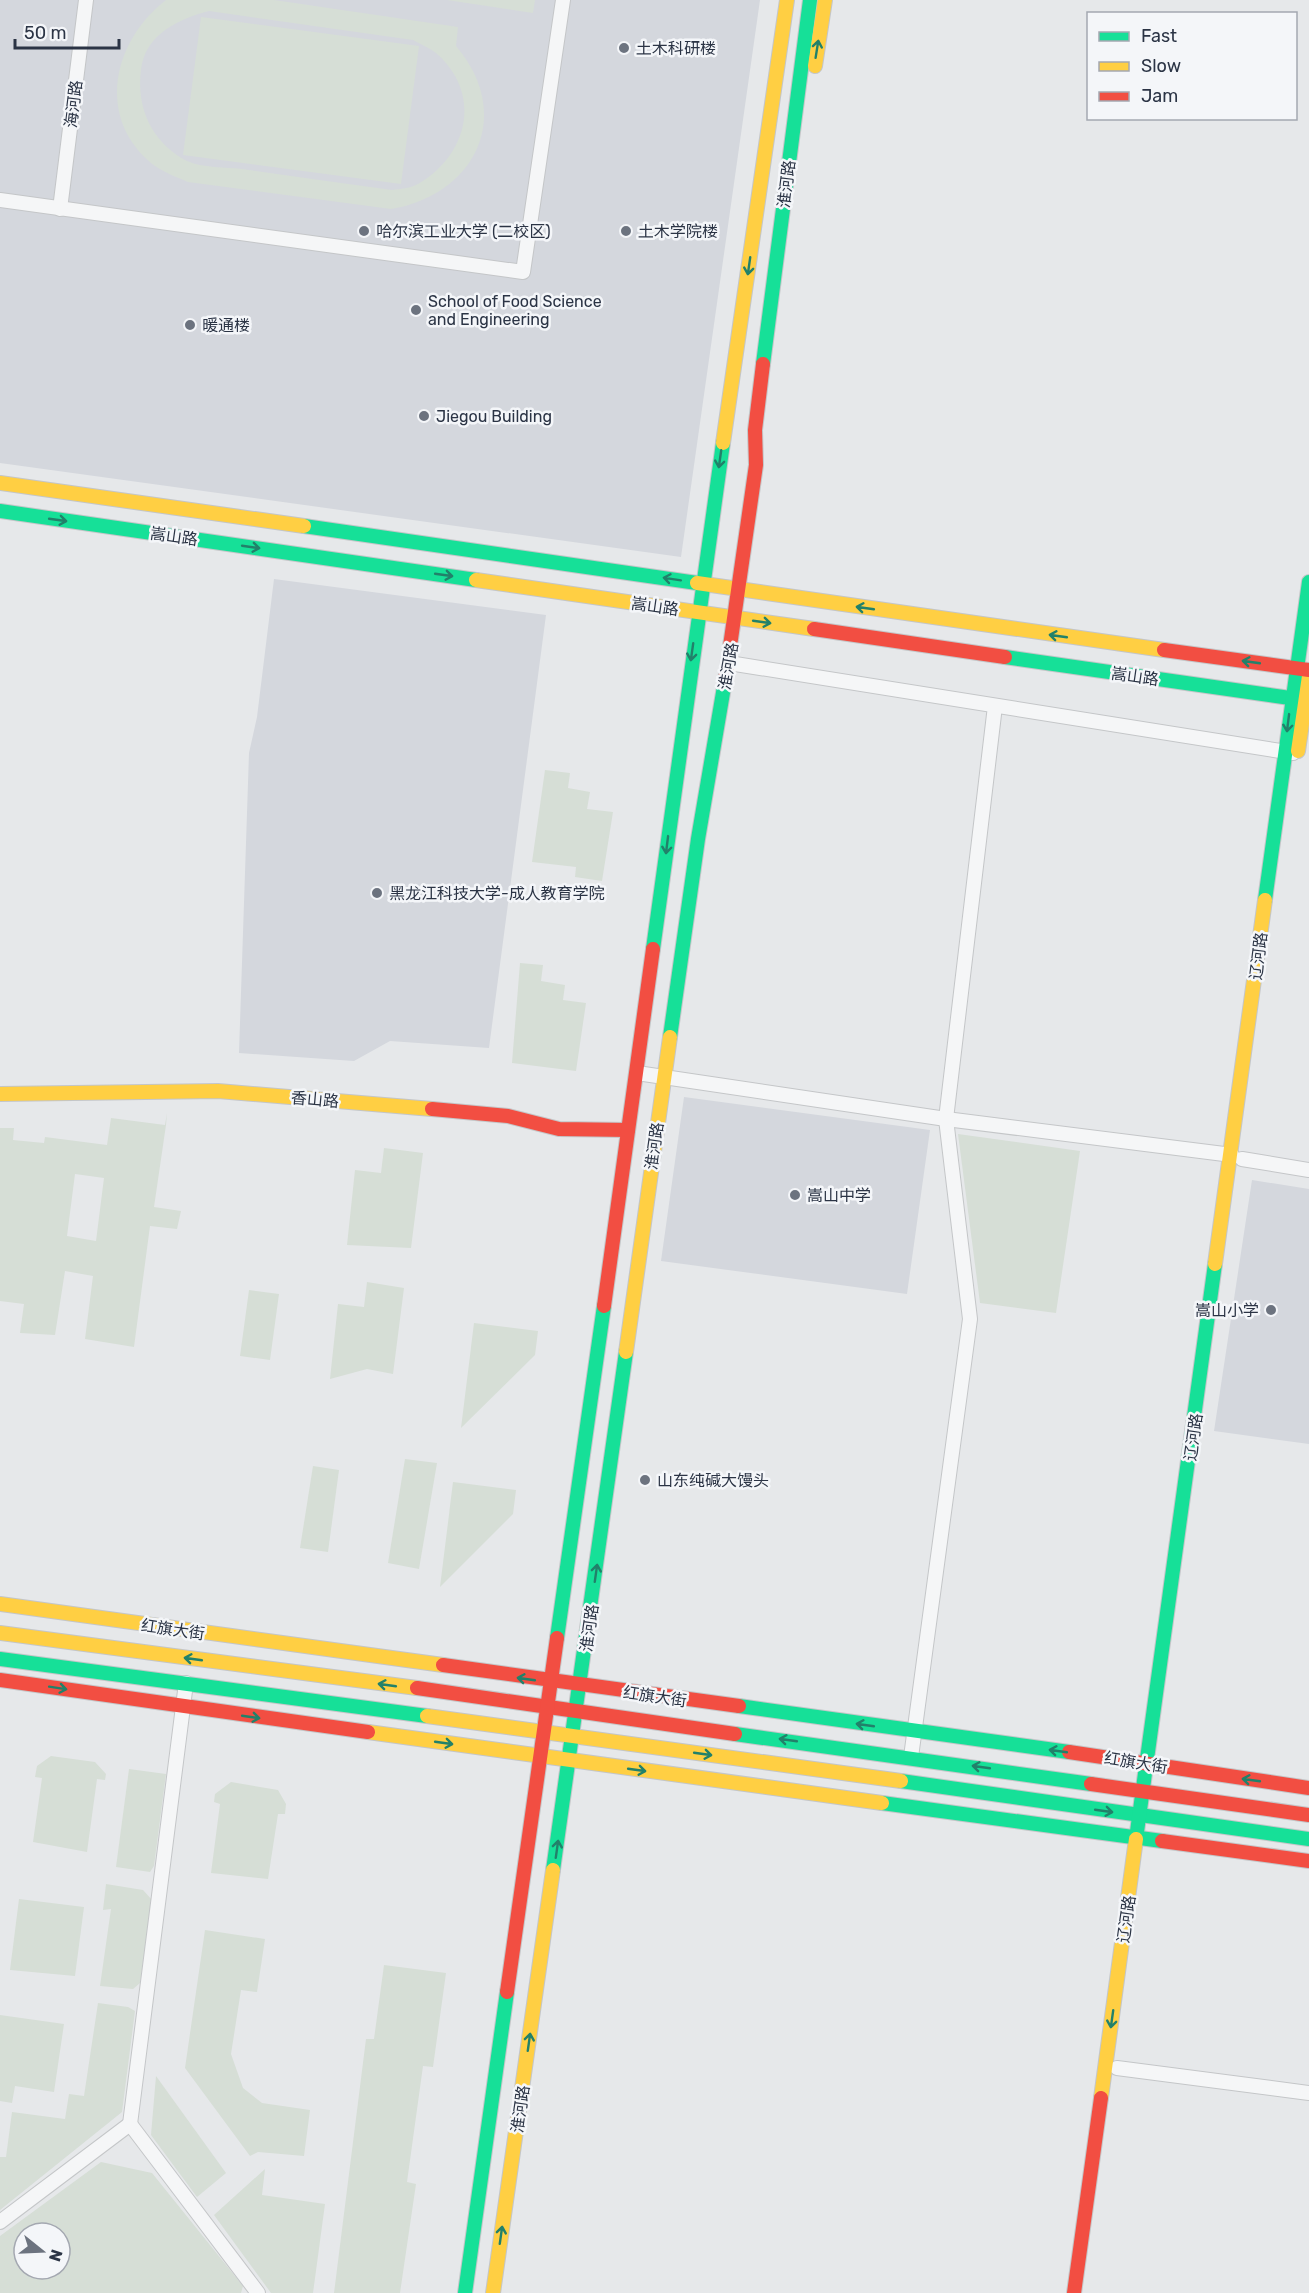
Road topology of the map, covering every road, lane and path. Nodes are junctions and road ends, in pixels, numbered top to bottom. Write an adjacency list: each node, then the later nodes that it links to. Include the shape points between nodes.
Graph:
1 (86, 0): 8 (street, 海河路)
2 (563, 0): 8 (street, via 523,272)
3 (776, 0): 9 (main road, via 762,95)
4 (787, 0): 9 (main road, 淮河路)
5 (810, 0): 10 (main road, 淮河路)
6 (825, 0): 10 (main road, one-way to 6, via 810,101)
7 (0, 200): 8 (street)
8 (60, 209)
9 (754, 226): 14 (main road, 淮河路, one-way to 14)
10 (780, 230): 15 (main road, 淮河路, via 754,430 756,465)
11 (0, 483): 14 (main road, 嵩山路, one-way to 11)
12 (0, 511): 16 (main road, 嵩山路, one-way to 16)
13 (1309, 582): 19 (main road, 辽河路)
14 (702, 584): 15 (main road, 嵩山路); 16 (main road, 淮河路)
15 (740, 589): 17 (main road, 淮河路); 19 (main road, 嵩山路, one-way to 15)
16 (698, 612): 17 (main road, 嵩山路); 23 (main road, 淮河路, one-way to 23)
17 (736, 618): 18 (main road, 淮河路); 20 (main road, 嵩山路, one-way to 20)
18 (729, 663): 21 (street); 24 (main road, 淮河路, via 698,839)
19 (1305, 671): 20 (main road, 辽河路)
20 (1302, 700): 22 (main road, 辽河路)
21 (995, 706): 22 (street); 26 (street)
22 (1291, 752): 28 (main road, 辽河路)
23 (637, 1073): 24 (street); 27 (main road, 淮河路)
24 (664, 1078): 26 (street); 36 (main road, 淮河路, one-way to 24)
25 (0, 1094): 27 (main road, 香山路, via 218,1091 508,1116 559,1129)
26 (946, 1119): 28 (street); 41 (street, via 970,1319)
27 (628, 1130): 34 (main road, 淮河路)
28 (1237, 1157): 29 (street); 46 (main road, 辽河路)
29 (1309, 1170)
30 (0, 1604): 34 (main road, 红旗大街, one-way to 30)
31 (0, 1633): 38 (main road, 红旗大街, one-way to 31)
32 (0, 1659): 35 (main road)
33 (0, 1680): 37 (main road, one-way to 37)
34 (550, 1682): 36 (main road, 红旗大街); 38 (main road, 淮河路)
35 (186, 1683): 37 (street); 40 (main road)
36 (581, 1686): 39 (main road, 淮河路); 41 (main road, 红旗大街, one-way to 36)
37 (184, 1707): 43 (main road, one-way to 43); 56 (street)
38 (547, 1708): 39 (main road, 红旗大街); 40 (main road, 淮河路)
39 (577, 1712): 42 (main road, 淮河路); 44 (main road, 红旗大街, one-way to 39)
40 (543, 1731): 42 (main road); 43 (main road, 淮河路)
41 (915, 1731): 44 (street); 46 (main road, 红旗大街, one-way to 41)
42 (573, 1735): 45 (main road, 淮河路); 50 (main road, one-way to 50)
43 (539, 1757): 45 (main road); 59 (main road, 淮河路)
44 (911, 1757): 48 (main road, 红旗大街, one-way to 44)
45 (569, 1761): 51 (main road, one-way to 51); 60 (main road, 淮河路, one-way to 45)
46 (1152, 1765): 47 (main road, 红旗大街, one-way to 46); 48 (main road, 辽河路)
47 (1309, 1788)
48 (1148, 1792): 49 (main road, 红旗大街); 50 (main road, 辽河路)
49 (1309, 1815)
50 (1145, 1817): 51 (main road, 辽河路); 52 (main road)
51 (1142, 1838): 53 (main road); 54 (main road, 辽河路); 61 (main road, 辽河路, one-way to 61)
52 (1309, 1839)
53 (1309, 1862)
54 (1117, 2068): 55 (street); 62 (main road, 辽河路)
55 (1309, 2093)
56 (130, 2124): 57 (street); 58 (street)
57 (0, 2222)
58 (258, 2293)
59 (465, 2293)
60 (493, 2293)
61 (1074, 2293)
62 (1085, 2293)

